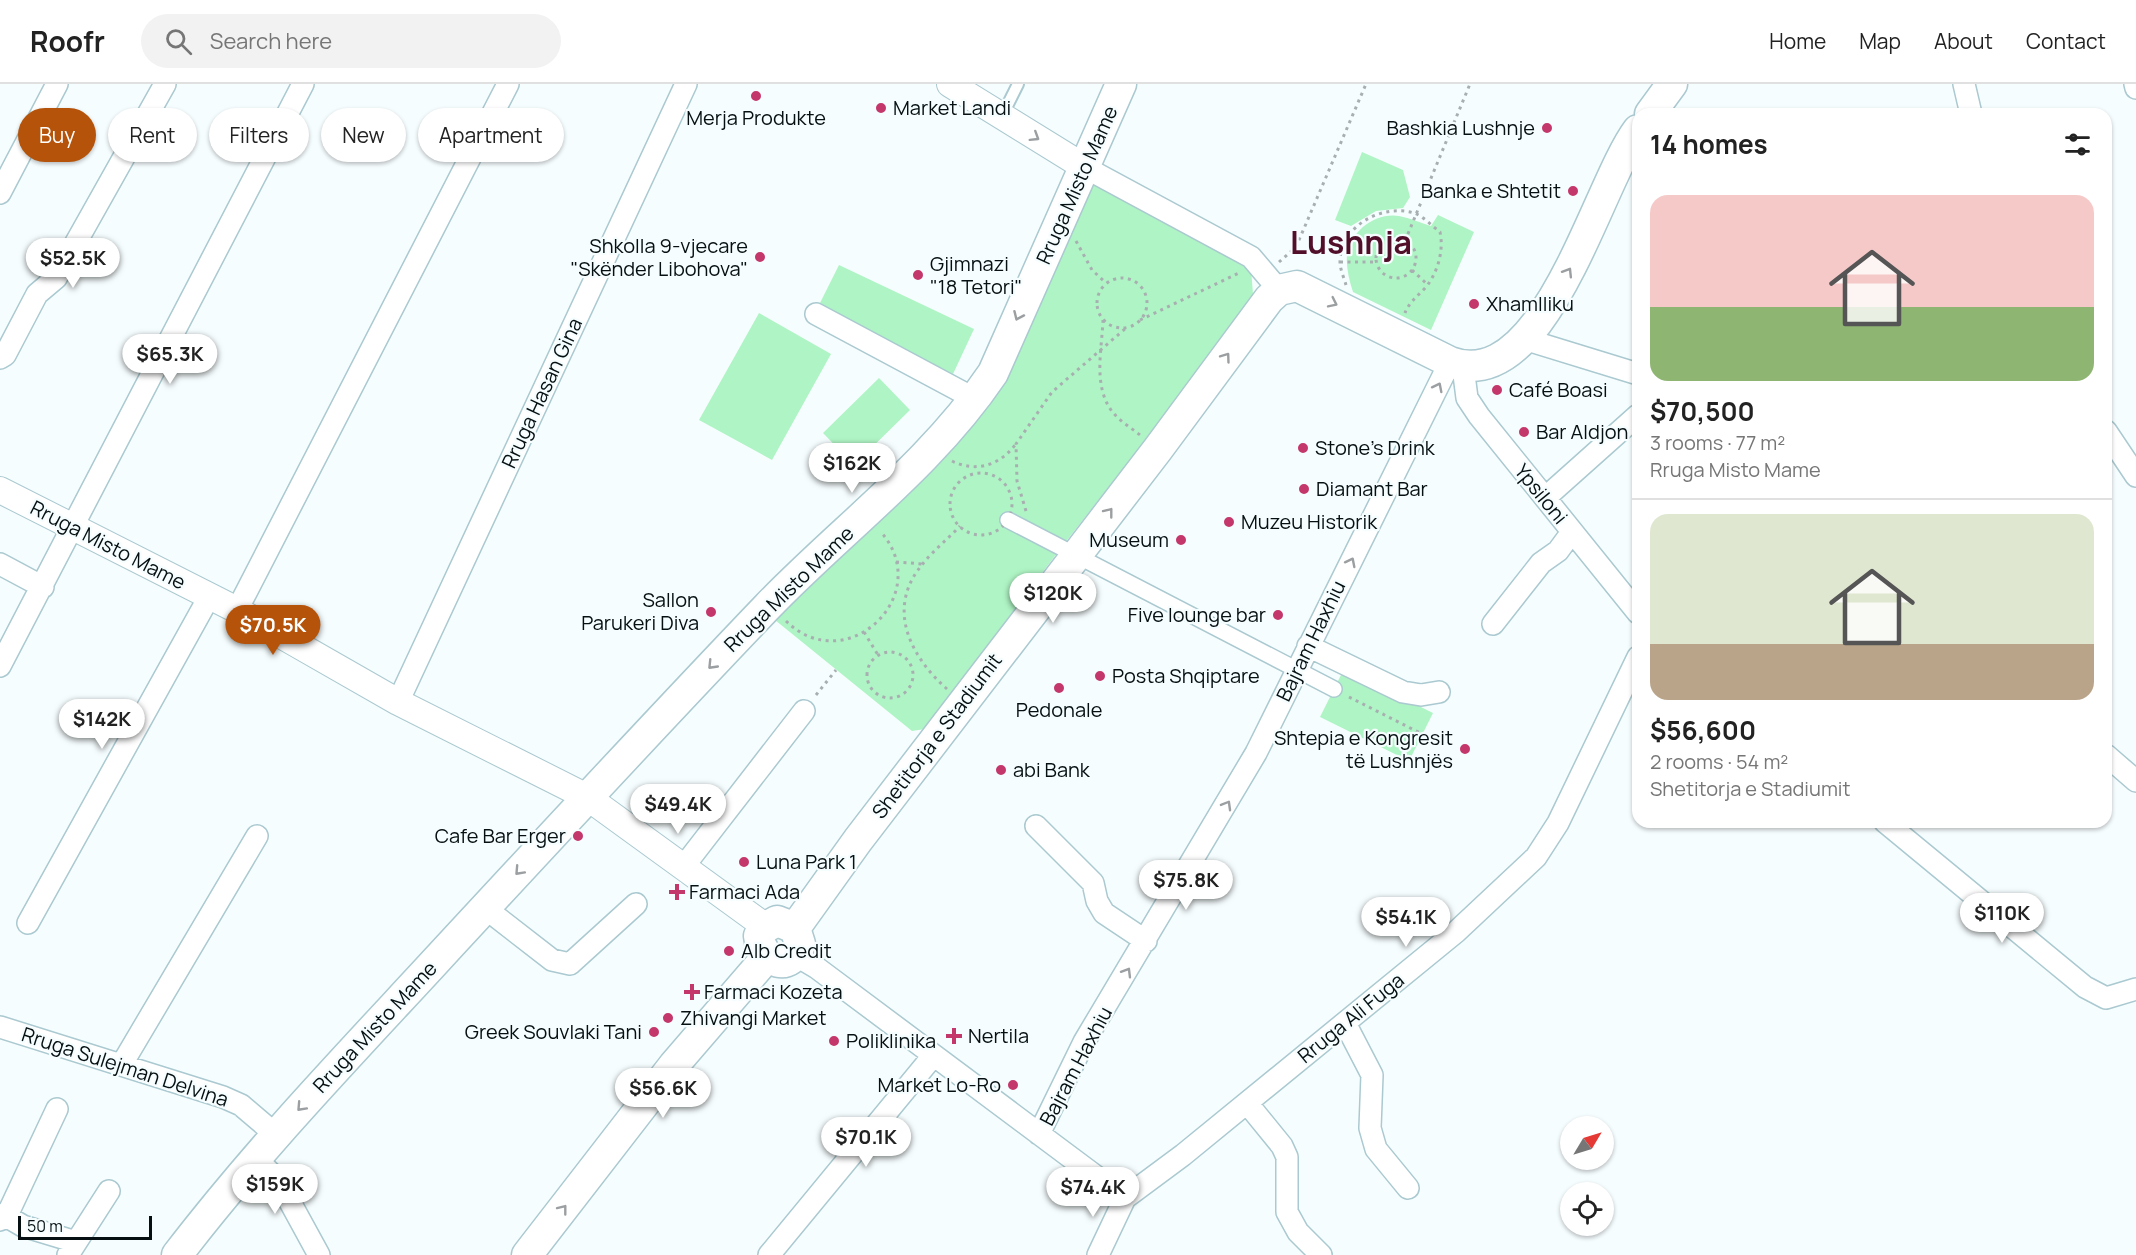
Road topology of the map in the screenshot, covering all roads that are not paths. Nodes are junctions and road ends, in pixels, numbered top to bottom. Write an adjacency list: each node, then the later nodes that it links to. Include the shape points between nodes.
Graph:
1 (57, 84): 18 (street)
2 (165, 84): 22 (street, via 56,278 37,294)
3 (303, 84): 32 (street)
4 (508, 84): 39 (street)
5 (686, 84): 47 (street, Rruga Hasan Gina)
6 (950, 84): 15 (street)
7 (1018, 84): 15 (lane)
8 (1121, 84): 17 (main road, Rruga Misto Mame)
9 (1672, 84): 13 (main road)
10 (1964, 84): 14 (street)
11 (2135, 84): 12 (street)
12 (2136, 88)
13 (1654, 108)
14 (1970, 108)
15 (1002, 116): 17 (street, one-way to 17)
16 (1632, 140): 21 (main road, one-way to 16, via 1571,268 1599,212 1616,165)
17 (1086, 168): 19 (street, via 1251,257); 25 (main road, Rruga Misto Mame, one-way to 25, via 993,373)
18 (0, 193)
19 (1262, 277): 23 (main road, one-way to 23, via 1297,286); 34 (main road, Shetitorja e Stadiumit, one-way to 19, via 1269,299)
20 (816, 314): 25 (street)
21 (1524, 339): 23 (main road, via 1496,362 1480,367); 24 (street)
22 (0, 358)
23 (1456, 364): 30 (street, Ypsiloni, via 1467,398); 41 (street, Bajram Haxhiu, one-way to 23)
24 (1632, 373)
25 (975, 399): 51 (main road, Rruga Misto Mame, one-way to 51, via 935,448 770,604)
26 (1632, 420): 30 (street)
27 (2112, 440): 28 (street)
28 (2136, 476)
29 (0, 490): 32 (street, Rruga Misto Mame)
30 (1545, 498): 33 (street, Ypsiloni)
31 (1008, 520): 34 (street)
32 (74, 527): 36 (street); 37 (street, Rruga Misto Mame)
33 (1572, 532): 38 (street, Ypsiloni); 40 (street, via 1558,551 1541,562)
34 (1074, 556): 44 (street); 59 (main road, Shetitorja e Stadiumit)
35 (0, 564): 36 (street)
36 (43, 586): 42 (street)
37 (209, 597): 39 (street, Rruga Misto Mame); 58 (street)
38 (1632, 606)
39 (237, 610): 47 (street, Rruga Misto Mame)
40 (1493, 624)
41 (1308, 646): 44 (street, Bajram Haxhiu); 46 (street, via 1403,692)
42 (0, 666)
43 (1632, 669): 62 (street, Rruga Ali Fuga, via 1558,823 1536,857 1456,932)
44 (1296, 670): 45 (street); 60 (street, Bajram Haxhiu, one-way to 44, via 1257,753)
45 (1334, 689)
46 (1439, 692)
47 (398, 702): 51 (street, Rruga Misto Mame)
48 (804, 711): 55 (street)
49 (2112, 760): 50 (street)
50 (2136, 781)
51 (577, 797): 55 (street, Rruga Misto Mame); 57 (main road, Rruga Misto Mame, one-way to 57); 59 (street, Rruga Misto Mame)
52 (1036, 826): 60 (street, via 1093,883 1104,913)
53 (1892, 828): 61 (street, via 2085,987 2106,998)
54 (257, 836): 65 (street)
55 (684, 866): 59 (street, Rruga Misto Mame)
56 (636, 904): 57 (street, via 570,964 552,960)
57 (485, 908): 68 (main road, Rruga Misto Mame, one-way to 68)
58 (28, 923)
59 (776, 940): 64 (street); 78 (main road, Shetitorja e Stadiumit, one-way to 59)
60 (1146, 940): 69 (street, Bajram Haxhiu, one-way to 60, via 1084,1042)
61 (2136, 989)
62 (1345, 1023): 66 (street, Rruga Ali Fuga); 71 (street, via 1372,1075 1370,1128 1376,1149)
63 (0, 1027): 65 (street, Rruga Sulejman Delvina)
64 (933, 1056): 69 (street); 79 (street)
65 (122, 1064): 68 (street, Rruga Sulejman Delvina, via 223,1097 242,1106)
66 (1247, 1103): 73 (street, Rruga Ali Fuga); 81 (street, via 1282,1146 1287,1157 1287,1212 1298,1232)
67 (57, 1108): 74 (street)
68 (275, 1134): 70 (main road, Rruga Misto Mame)
69 (1039, 1134): 73 (street)
70 (255, 1158): 76 (main road, Rruga Misto Mame); 77 (street, via 278,1180)
71 (1408, 1188)
72 (109, 1191): 75 (street)
73 (1125, 1198): 80 (street)
74 (2, 1218): 75 (street)
75 (72, 1248)
76 (177, 1255)
77 (319, 1255)
78 (527, 1255)
79 (769, 1255)
80 (1098, 1255)
81 (1321, 1255)

